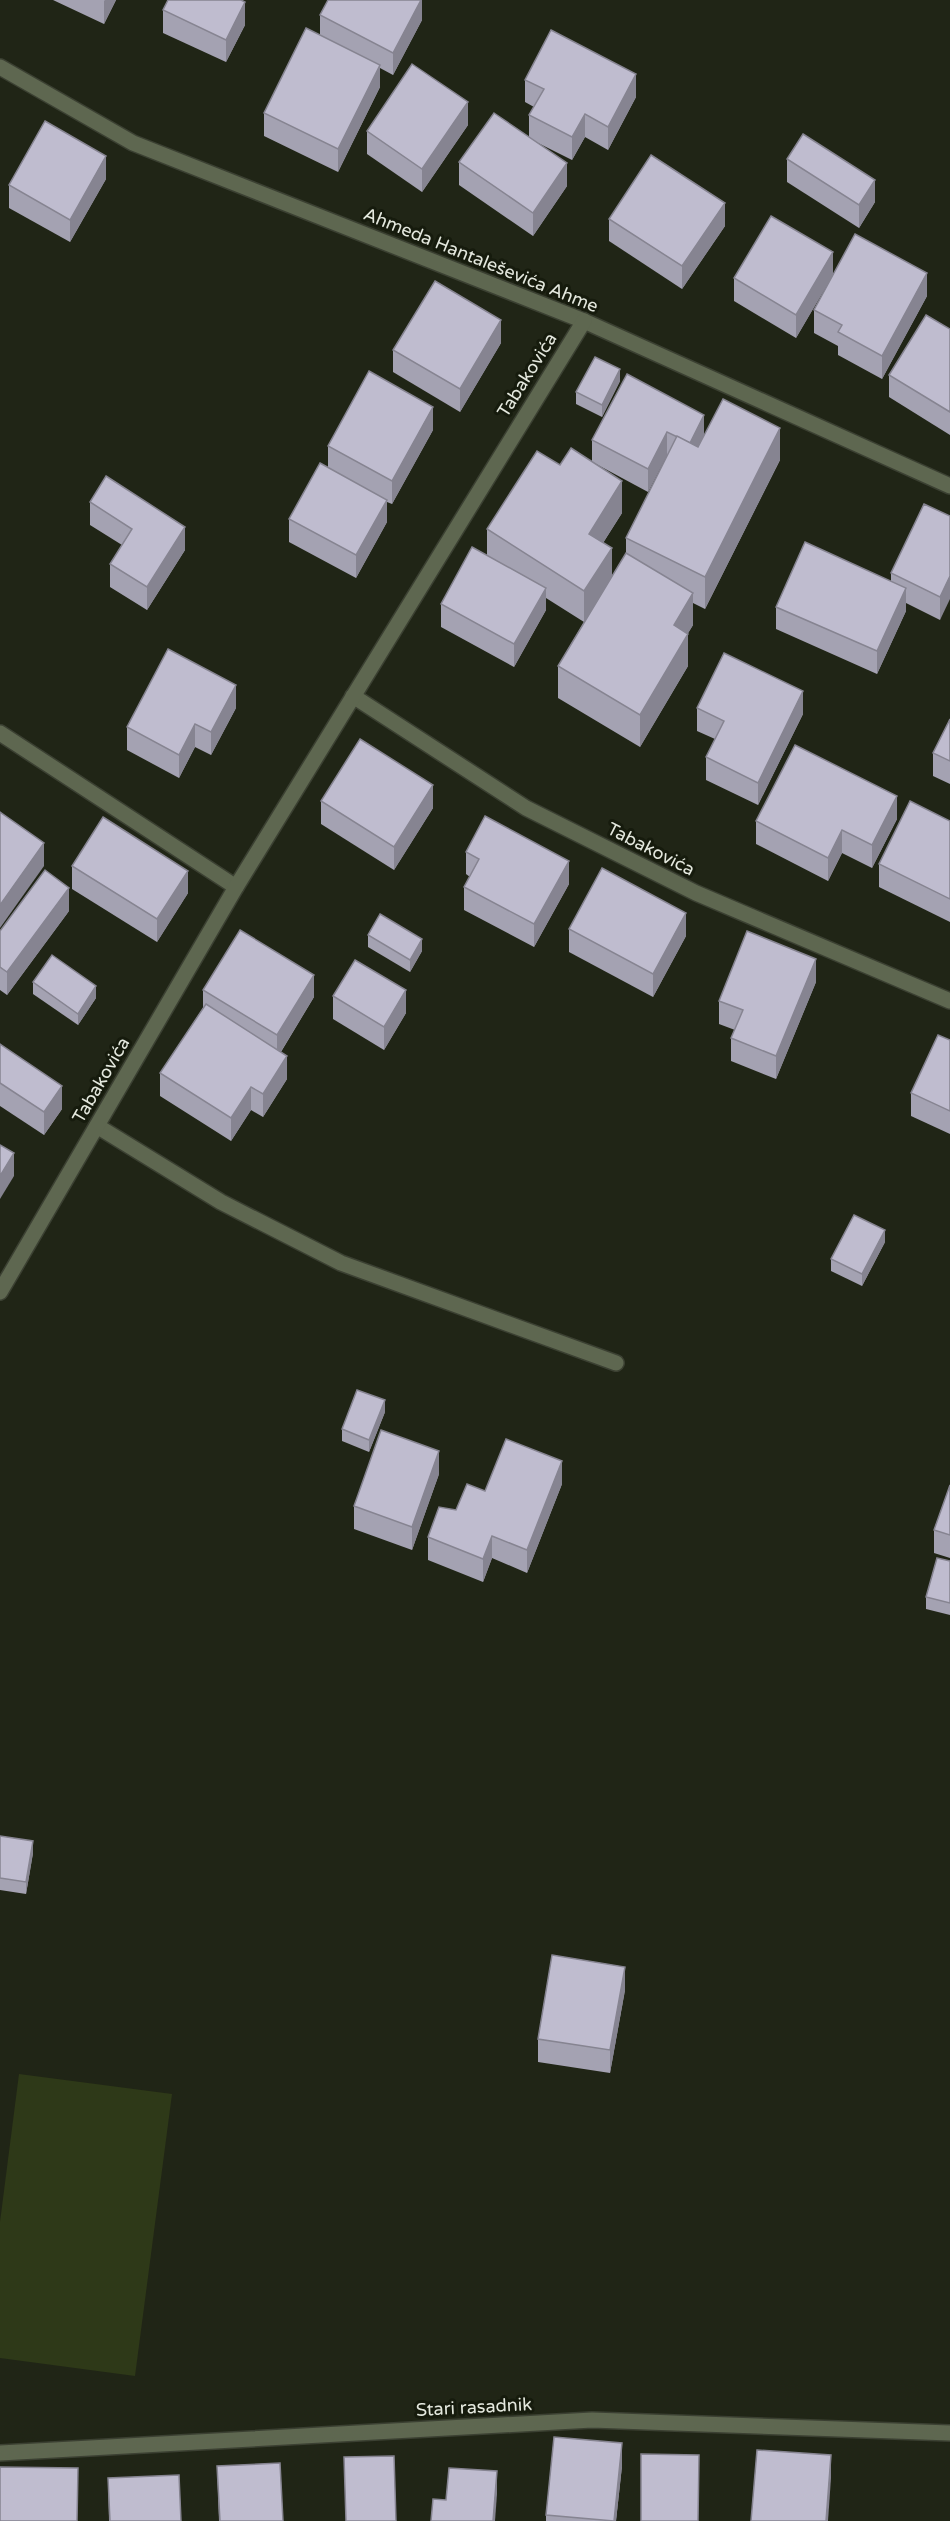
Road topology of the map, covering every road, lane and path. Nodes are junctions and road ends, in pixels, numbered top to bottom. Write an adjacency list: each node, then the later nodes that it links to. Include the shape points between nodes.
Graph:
1 (0, 67): 2 (street, Ahmeda Hantaleševića Ahme, via 133,143)
2 (584, 321): 3 (street, Ahmeda Hantaleševića Ahme); 4 (street, Tabakovića)
3 (950, 486)
4 (353, 696): 6 (street, Tabakovića); 7 (street, Tabakovića, via 526,808 696,893)
5 (0, 733): 6 (street)
6 (236, 887): 8 (street, Tabakovića)
7 (950, 1001)
8 (97, 1126): 9 (street, Tabakovića); 10 (street, via 221,1202 341,1263)
9 (0, 1292)
10 (616, 1364)
11 (950, 2433): 12 (street, Stari rasadnik, via 592,2421)
12 (0, 2453)

